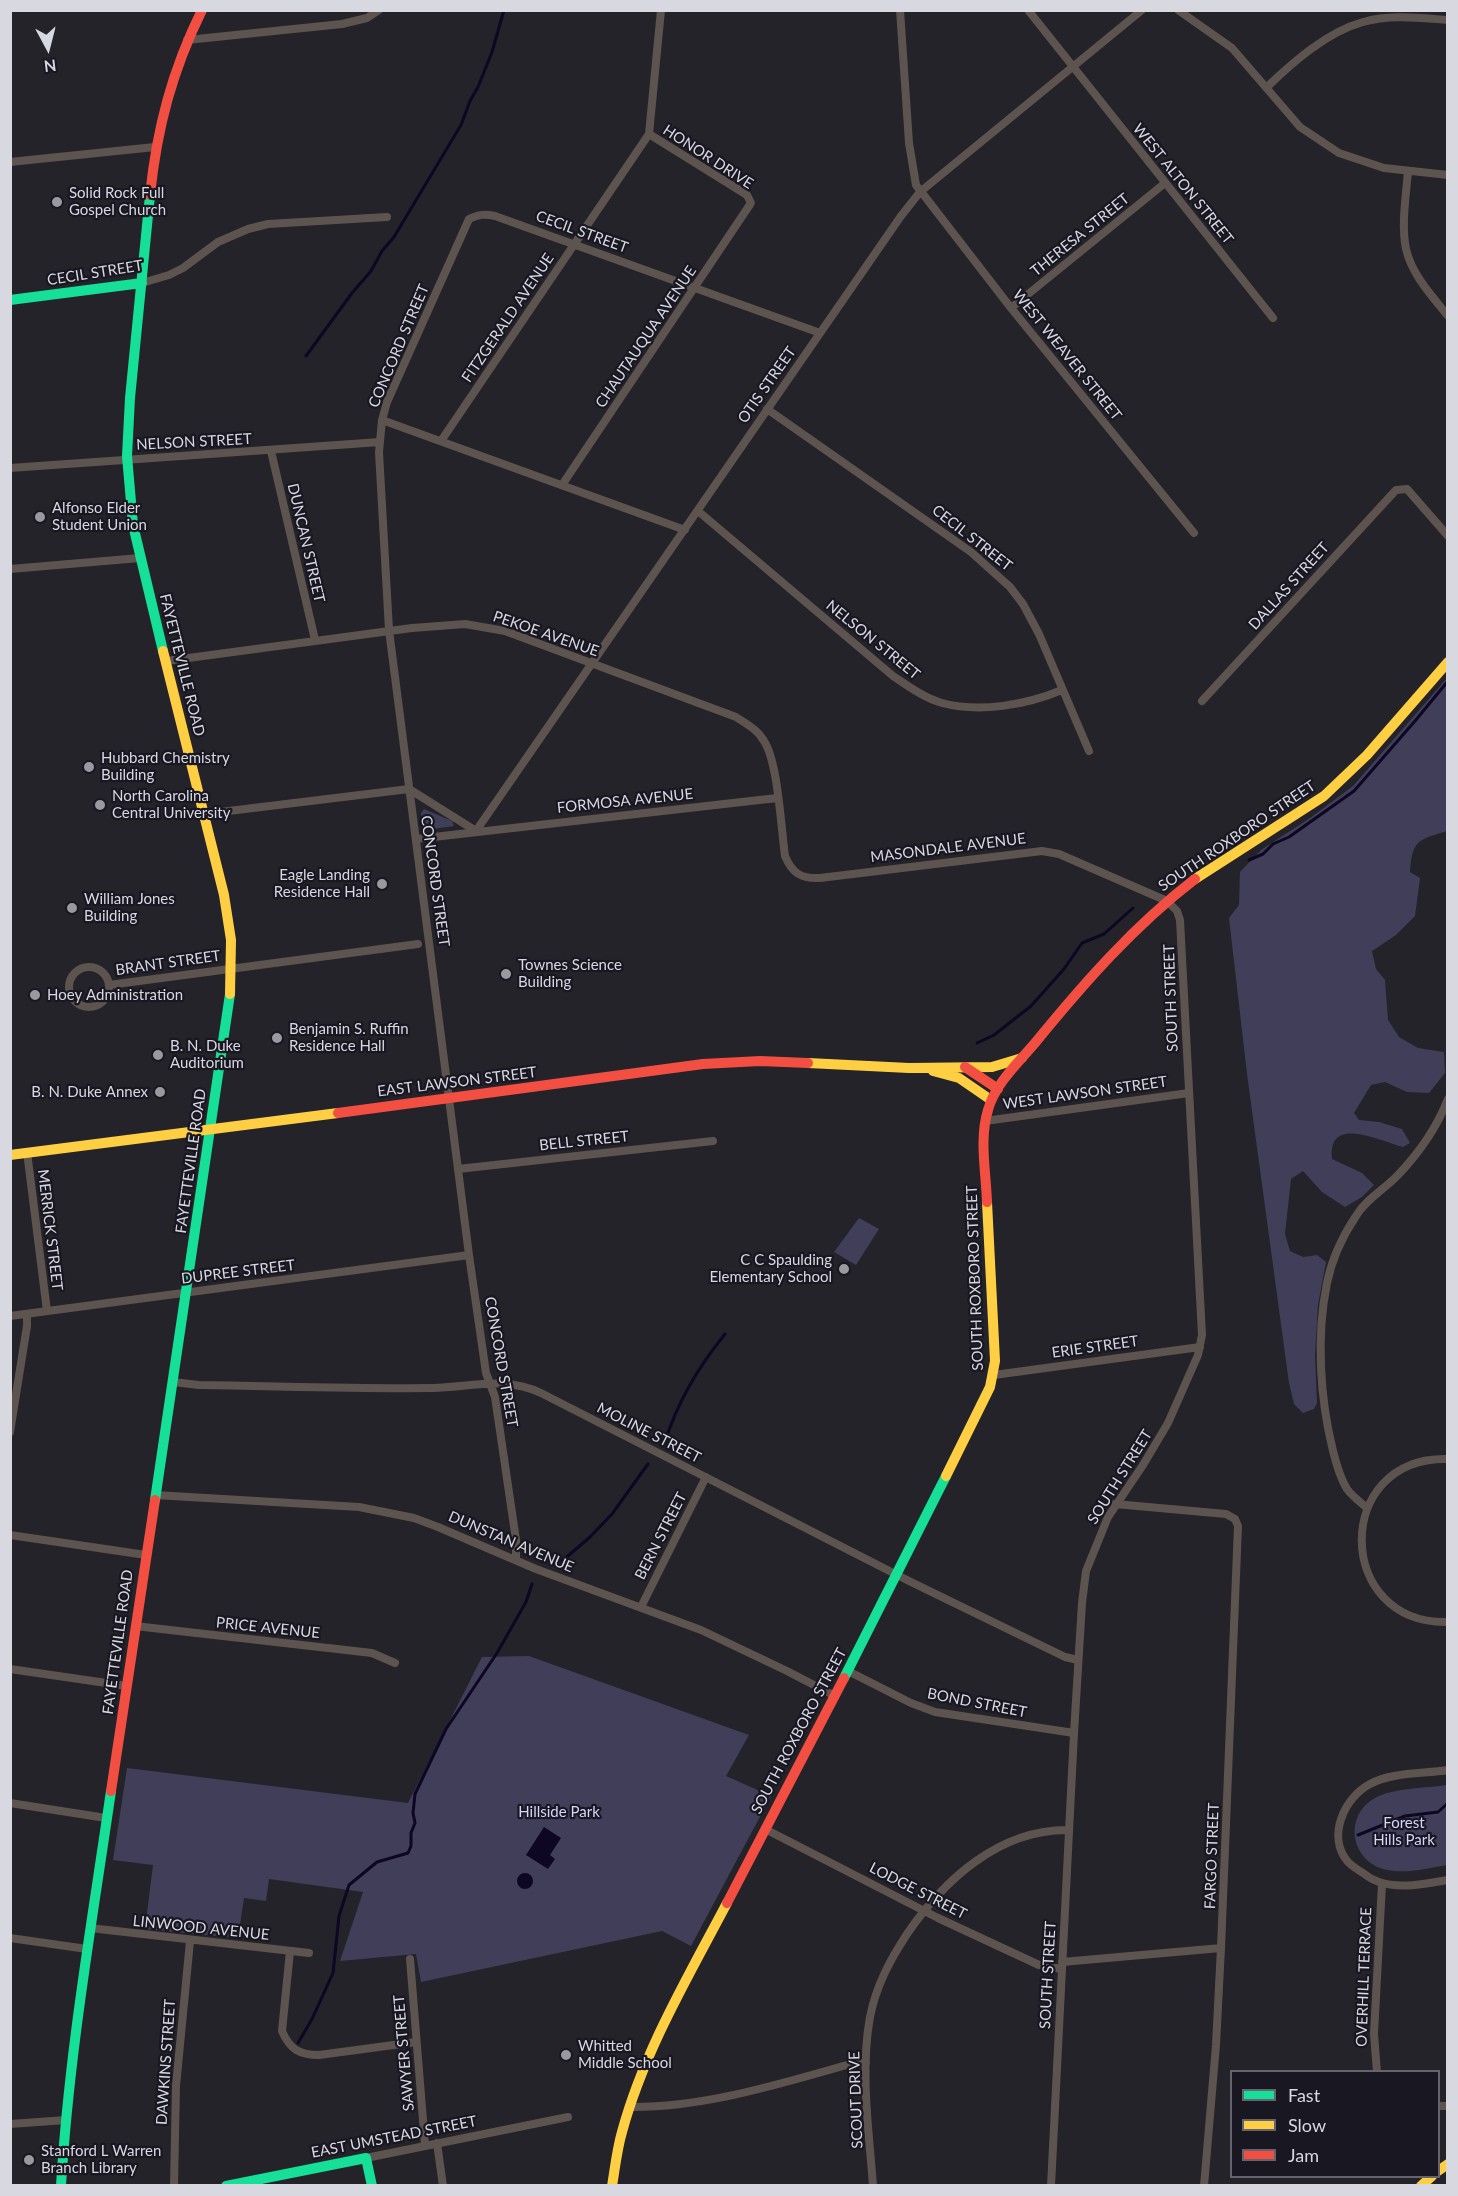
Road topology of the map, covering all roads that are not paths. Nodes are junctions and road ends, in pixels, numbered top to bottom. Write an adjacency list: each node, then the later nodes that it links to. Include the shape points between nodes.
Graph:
1 (202, 10): 10 (street, FAYETTEVILLE ROAD)
2 (661, 10): 13 (street, FITZGERALD AVENUE)
3 (900, 10): 19 (street, via 910,152)
4 (1028, 10): 11 (street, WEST ALTON STREET)
5 (1142, 10): 11 (street, OTIS STREET)
6 (1178, 10): 12 (street, via 1225,41)
7 (377, 12): 10 (street, via 342,24)
8 (1420, 14): 9 (street); 12 (street, via 1383,18 1347,28 1305,53)
9 (1448, 20)
10 (187, 40): 14 (street, FAYETTEVILLE ROAD, via 165,98)
11 (1072, 67): 18 (street, WEST ALTON STREET); 19 (street, OTIS STREET)
12 (1267, 87): 16 (street, via 1300,127 1339,153 1384,168)
13 (649, 134): 20 (street, HONOR DRIVE, via 747,195); 23 (street, FITZGERALD AVENUE)
14 (155, 147): 15 (street); 24 (street, FAYETTEVILLE ROAD)
15 (10, 162)
16 (1408, 171): 17 (street); 28 (street, via 1406,251 1425,287)
17 (1448, 175)
18 (1165, 183): 27 (street, THERESA STREET); 29 (street, WEST ALTON STREET)
19 (920, 192): 27 (street, WEST WEAVER STREET); 30 (street, OTIS STREET)
20 (751, 203): 25 (street, CHAUTAUQUA AVENUE)
21 (387, 217): 24 (street, CECIL STREET, via 268,224 248,229 218,242 183,268)
22 (470, 219): 23 (street, CECIL STREET, via 484,214 495,216); 32 (street, CONCORD STREET)
23 (574, 244): 25 (street, CECIL STREET); 33 (street, FITZGERALD AVENUE)
24 (142, 283): 26 (street, CECIL STREET); 36 (street, FAYETTEVILLE ROAD)
25 (695, 288): 30 (street, CECIL STREET); 38 (street, CHAUTAUQUA AVENUE)
26 (10, 300)
27 (1011, 308): 41 (street, WEST WEAVER STREET)
28 (1448, 316)
29 (1273, 318)
30 (820, 333): 31 (street, OTIS STREET)
31 (767, 409): 39 (street, OTIS STREET); 50 (street, CECIL STREET, via 995,572 1026,609)
32 (382, 420): 33 (street); 34 (street, CONCORD STREET)
33 (441, 441): 38 (street)
34 (380, 442): 35 (street, NELSON STREET); 45 (street, CONCORD STREET)
35 (271, 451): 36 (street, NELSON STREET); 46 (street, DUNCAN STREET)
36 (128, 460): 37 (street, NELSON STREET); 43 (street, FAYETTEVILLE ROAD, via 131,513)
37 (10, 468)
38 (562, 485): 40 (street)
39 (698, 511): 40 (street, OTIS STREET); 50 (street, NELSON STREET, via 915,691 942,703 973,707 1029,701)
40 (685, 530): 49 (street, OTIS STREET)
41 (1194, 533)
42 (1448, 536): 51 (street, DALLAS STREET, via 1407,489 1396,490)
43 (140, 558): 44 (street); 47 (street, FAYETTEVILLE ROAD)
44 (10, 569)
45 (389, 630): 46 (street, PEKOE AVENUE); 49 (street, PEKOE AVENUE, via 465,624 486,627); 53 (street, CONCORD STREET)
46 (315, 640): 47 (street, PEKOE AVENUE)
47 (166, 662): 55 (street, FAYETTEVILLE ROAD)
48 (1448, 662): 59 (street, SOUTH ROXBORO STREET, via 1368,755 1324,796)
49 (591, 663): 54 (street, PEKOE AVENUE, via 747,724 768,746); 56 (street, OTIS STREET)
50 (1062, 690): 52 (street, CECIL STREET)
51 (1202, 701)
52 (1089, 751)
53 (409, 789): 55 (street); 56 (street); 57 (street, CONCORD STREET)
54 (777, 798): 56 (street, FORMOSA AVENUE); 58 (street, PEKOE AVENUE)
55 (204, 814): 61 (street, FAYETTEVILLE ROAD, via 227,914)
56 (476, 831): 57 (street, FORMOSA AVENUE)
57 (416, 839): 68 (street, CONCORD STREET)
58 (783, 841): 59 (street, MASONDALE AVENUE, via 789,866 802,878 1042,851 1059,854)
59 (1167, 901): 63 (street, SOUTH ROXBORO STREET, via 1071,999); 67 (street, SOUTH STREET, via 1177,910 1182,929)
60 (418, 944): 61 (street, BRANT STREET)
61 (231, 969): 62 (street, BRANT STREET); 72 (street, FAYETTEVILLE ROAD)
62 (109, 985): 62 (street, BRANT STREET, via 104,974 88,967 77,971 68,986 75,1002 92,1007 103,1001)
63 (1022, 1058): 64 (street, EAST LAWSON STREET, via 992,1067); 66 (street, SOUTH ROXBORO STREET)
64 (964, 1067): 65 (street, EAST LAWSON STREET); 66 (street)
65 (909, 1068): 68 (street, EAST LAWSON STREET, via 733,1062); 70 (street, EAST LAWSON STREET, via 959,1078)
66 (998, 1089): 70 (street, SOUTH ROXBORO STREET)
67 (1189, 1093): 71 (street, WEST LAWSON STREET); 82 (street, SOUTH STREET, via 1202,1319)
68 (449, 1099): 72 (street, EAST LAWSON STREET); 76 (street, CONCORD STREET)
69 (1448, 1099): 91 (street, via 1415,1155 1357,1214 1335,1255 1327,1284 1321,1352 1328,1431 1346,1488)
70 (991, 1100): 71 (street, SOUTH ROXBORO STREET)
71 (985, 1121): 83 (street, SOUTH ROXBORO STREET)
72 (212, 1129): 74 (street, EAST LAWSON STREET); 78 (street, FAYETTEVILLE ROAD)
73 (713, 1141): 76 (street, BELL STREET)
74 (27, 1152): 75 (street, EAST LAWSON STREET); 79 (street, MERRICK STREET)
75 (10, 1155)
76 (458, 1169): 77 (street, CONCORD STREET)
77 (469, 1255): 78 (street, DUPREE STREET); 85 (street, CONCORD STREET)
78 (187, 1292): 79 (street, DUPREE STREET); 84 (street, FAYETTEVILLE ROAD)
79 (47, 1311): 80 (street, DUPREE STREET)
80 (27, 1314): 81 (street, DUPREE STREET); 86 (street)
81 (10, 1316)
82 (1200, 1347): 83 (street, ERIE STREET); 90 (street, SOUTH STREET, via 1161,1437)
83 (993, 1375): 95 (street, SOUTH ROXBORO STREET, via 985,1401)
84 (173, 1382): 85 (street, MOLINE STREET, via 434,1388); 89 (street, FAYETTEVILLE ROAD)
85 (490, 1384): 88 (street, MOLINE STREET, via 530,1388); 94 (street, CONCORD STREET, via 497,1408)
86 (10, 1432)
87 (1448, 1459): 91 (street, via 1421,1461 1396,1473 1382,1485)
88 (706, 1478): 95 (street, MOLINE STREET); 96 (street, BERN STREET)
89 (155, 1495): 93 (street, FAYETTEVILLE ROAD); 94 (street, DUNSTAN AVENUE, via 359,1507 438,1527)
90 (1115, 1504): 99 (street, SOUTH STREET, via 1086,1571); 117 (street, FARGO STREET, via 1226,1514 1238,1526)
91 (1367, 1508): 97 (street, via 1360,1542 1373,1585 1388,1602 1409,1615)
92 (10, 1534): 93 (street)
93 (146, 1555): 98 (street, FAYETTEVILLE ROAD)
94 (516, 1560): 96 (street, DUNSTAN AVENUE)
95 (896, 1574): 99 (street, MOLINE STREET); 102 (street, SOUTH ROXBORO STREET)
96 (641, 1607): 104 (street, DUNSTAN AVENUE, via 729,1642)
97 (1448, 1622)
98 (135, 1626): 100 (street, PRICE AVENUE, via 372,1653); 103 (street, FAYETTEVILLE ROAD)
99 (1078, 1660): 105 (street, SOUTH STREET)
100 (395, 1663)
101 (10, 1669): 103 (street)
102 (848, 1671): 104 (street, SOUTH ROXBORO STREET); 105 (street, BOND STREET, via 935,1712)
103 (127, 1686): 108 (street, FAYETTEVILLE ROAD)
104 (835, 1696): 109 (street, SOUTH ROXBORO STREET)
105 (1074, 1733): 110 (street, SOUTH STREET)
106 (1448, 1770): 112 (street, via 1377,1780 1345,1807 1340,1833 1343,1854 1356,1868)
107 (10, 1803): 108 (street)
108 (106, 1818): 114 (street, FAYETTEVILLE ROAD)
109 (765, 1829): 113 (street, LODGE STREET); 126 (street, SOUTH ROXBORO STREET, via 675,2002)
110 (1069, 1830): 113 (street, SCOUT DRIVE, via 1020,1839 980,1858); 122 (street, SOUTH STREET)
111 (1448, 1880): 112 (street)
112 (1382, 1884): 125 (street, OVERHILL TERRACE, via 1374,2034)
113 (925, 1910): 122 (street, LODGE STREET, via 1039,1965); 124 (street, SCOUT DRIVE, via 880,1983 870,2017)
114 (90, 1928): 116 (street, LINWOOD AVENUE); 118 (street, FAYETTEVILLE ROAD)
115 (10, 1938): 118 (street)
116 (190, 1941): 119 (street, LINWOOD AVENUE); 134 (street, DAWKINS STREET, via 176,2086)
117 (1221, 1948): 122 (street, LODGE STREET); 141 (street, FARGO STREET)
118 (87, 1949): 128 (street, FAYETTEVILLE ROAD)
119 (290, 1951): 120 (street, LINWOOD AVENUE); 123 (street, via 282,2031 291,2048 313,2055)
120 (309, 1953)
121 (410, 1959): 123 (street, SAWYER STREET)
122 (1062, 1965): 140 (street, SOUTH STREET)
123 (416, 2042): 131 (street, SAWYER STREET)
124 (866, 2063): 126 (street, via 722,2097); 139 (street, SCOUT DRIVE)
125 (1377, 2070)
126 (629, 2107): 138 (street, SOUTH ROXBORO STREET)
127 (568, 2117): 130 (street, EAST UMSTEAD STREET)
128 (66, 2120): 129 (street); 133 (street, FAYETTEVILLE ROAD)
129 (10, 2124)
130 (437, 2143): 131 (street, EAST UMSTEAD STREET); 137 (street)
131 (425, 2145): 132 (street, EAST UMSTEAD STREET)
132 (366, 2158): 135 (street, EAST UMSTEAD STREET); 136 (street)
133 (61, 2186)
134 (174, 2186)
135 (226, 2186)
136 (372, 2186)
137 (443, 2186)
138 (612, 2186)
139 (873, 2186)
140 (1051, 2186)
141 (1204, 2186)

